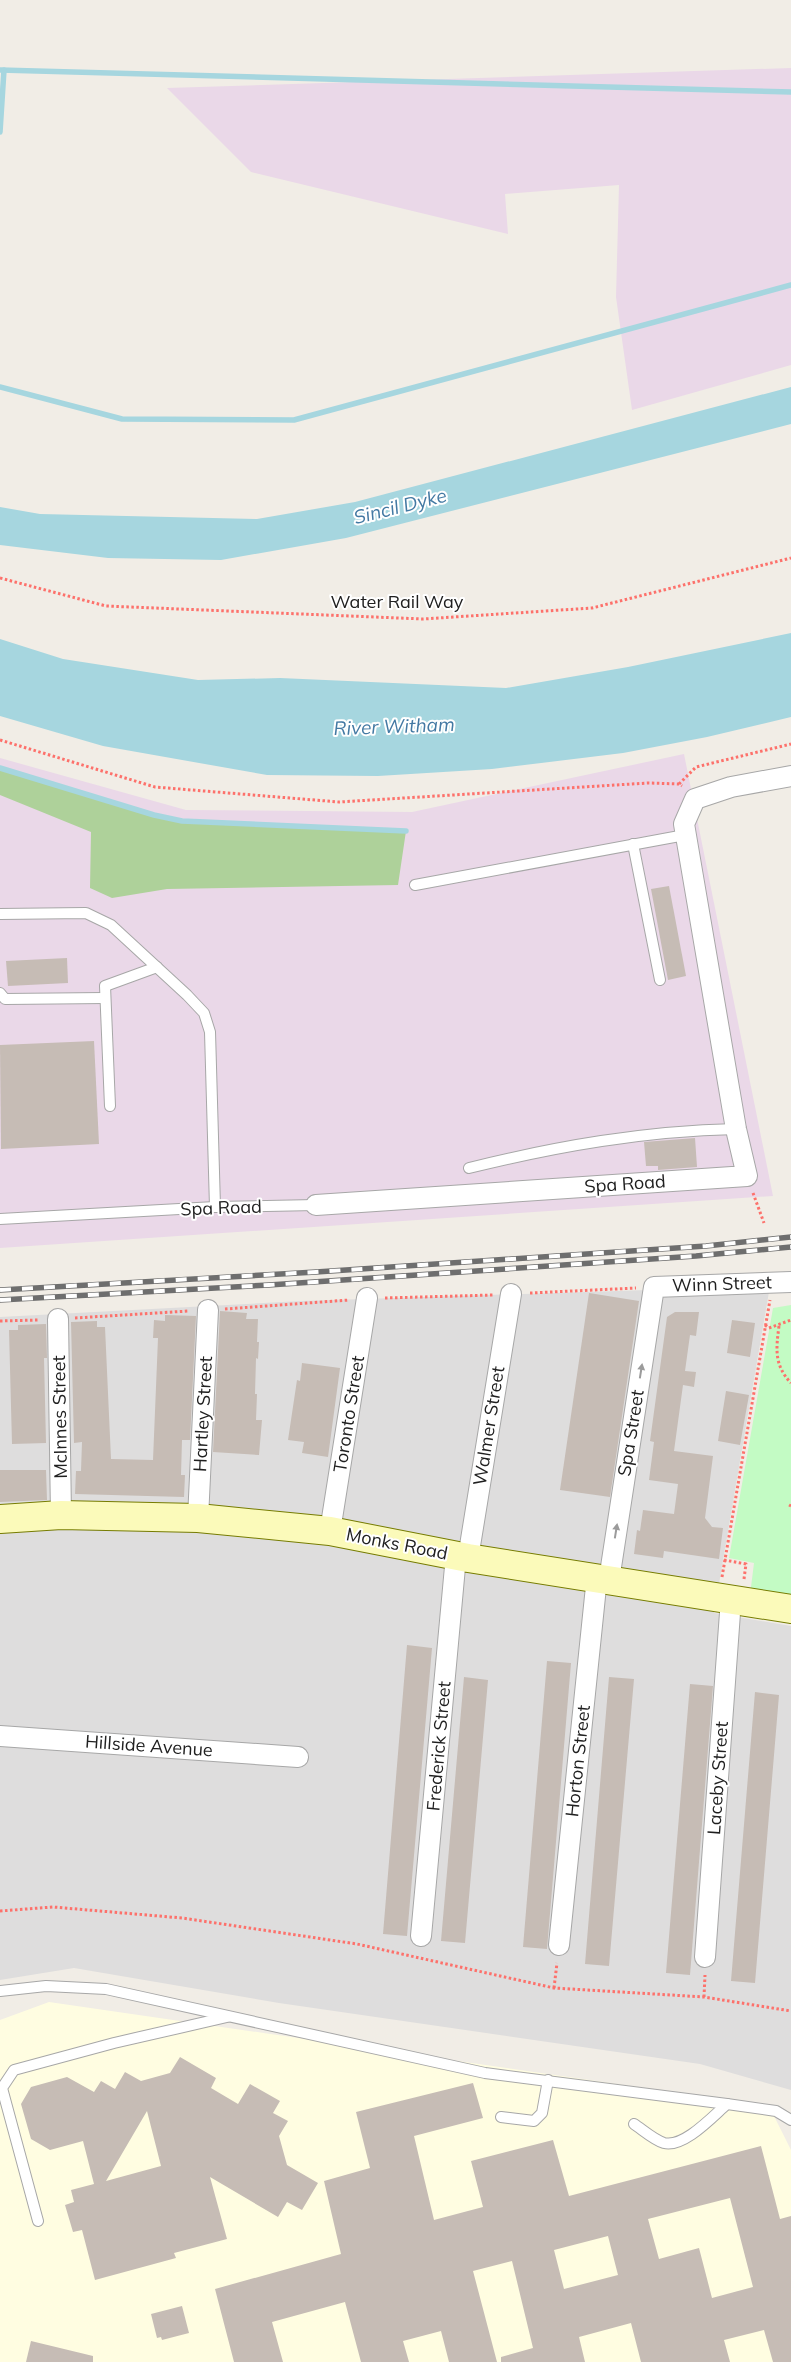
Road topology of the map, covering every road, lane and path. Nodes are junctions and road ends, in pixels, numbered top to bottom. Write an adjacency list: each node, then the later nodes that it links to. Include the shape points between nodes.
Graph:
1 (791, 558): 2 (path, Water Rail Way, via 592,608 422,620 106,606)
2 (0, 578)
3 (0, 740): 6 (path, via 155,786 339,802 648,783)
4 (791, 744): 6 (path, via 696,767)
5 (791, 776): 7 (street, via 731,787)
6 (679, 784): 7 (path)
7 (695, 799): 8 (street, via 684,824)
8 (684, 835): 9 (lane); 17 (street)
9 (633, 844): 10 (lane); 13 (lane)
10 (415, 884)
11 (0, 914): 12 (lane, via 86,913 111,925)
12 (157, 967): 15 (lane, via 106,986); 21 (lane, via 204,1014 210,1032)
13 (660, 980)
14 (0, 993): 15 (lane, via 5,1000)
15 (105, 998): 16 (lane)
16 (110, 1106)
17 (736, 1129): 18 (lane, via 636,1135); 19 (street)
18 (469, 1168)
19 (747, 1176): 20 (street, Spa Road); 23 (path)
20 (316, 1206): 21 (lane, Spa Road)
21 (216, 1208): 22 (lane, Spa Road)
22 (0, 1218)
23 (764, 1223)
24 (782, 1283): 25 (street, Winn Street); 32 (path)
25 (654, 1286): 26 (path); 40 (street, Spa Street, one-way to 25)
26 (511, 1294): 27 (path); 39 (street, Walmer Street)
27 (367, 1298): 28 (path); 38 (street, Toronto Street)
28 (208, 1310): 29 (path); 36 (street, Hartley Street)
29 (58, 1319): 31 (path); 35 (street, McInnes Street)
30 (791, 1320): 33 (path)
31 (0, 1322)
32 (765, 1325): 33 (path, via 770,1328); 41 (path, via 724,1560 746,1564)
33 (779, 1326): 34 (path, via 776,1353 779,1368)
34 (791, 1383)
35 (61, 1515): 36 (main road, Monks Road); 37 (main road, Monks Road)
36 (198, 1518): 38 (main road, Monks Road)
37 (0, 1519)
38 (330, 1531): 39 (main road, Monks Road)
39 (462, 1557): 40 (main road, Monks Road); 46 (street, Frederick Street)
40 (603, 1579): 41 (main road, Monks Road); 47 (street, Horton Street)
41 (736, 1600): 42 (main road, Monks Road); 48 (street, Laceby Street)
42 (791, 1609)
43 (0, 1736): 44 (street, Hillside Avenue)
44 (298, 1757)
45 (0, 1910): 49 (path, via 53,1908 182,1918 358,1944)
46 (421, 1936)
47 (558, 1946): 49 (path)
48 (705, 1957)
49 (554, 1988): 51 (path, via 704,1997)
50 (0, 1991): 52 (lane, via 46,1986 106,1988)
51 (791, 2011)
52 (229, 2017): 53 (lane, via 485,2073); 58 (lane, via 14,2070 2,2088)
53 (548, 2080): 54 (lane); 55 (lane, via 542,2113 534,2120)
54 (727, 2104): 56 (lane, via 776,2111); 57 (lane, via 690,2136 673,2144 663,2143)
55 (501, 2118)
56 (791, 2120)
57 (634, 2124)
58 (38, 2221)

